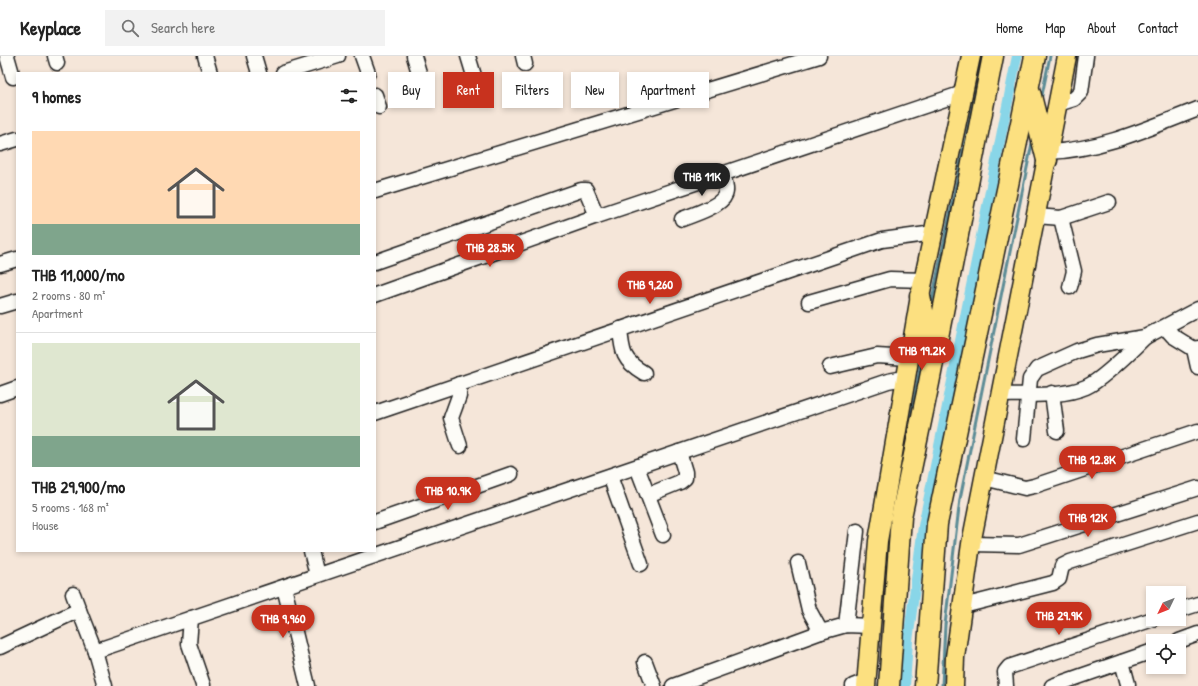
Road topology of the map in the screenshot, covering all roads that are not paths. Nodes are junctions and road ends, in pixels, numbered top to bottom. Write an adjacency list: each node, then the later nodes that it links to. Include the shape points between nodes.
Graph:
1 (7, 56): 21 (street)
2 (205, 56): 15 (street)
3 (254, 56): 16 (street)
4 (338, 56): 14 (street)
5 (362, 56): 18 (street)
6 (414, 56): 19 (street)
7 (468, 56): 20 (street)
8 (819, 56): 30 (street)
9 (971, 56): 23 (main road)
10 (993, 56): 52 (highway)
11 (1036, 56): 22 (highway)
12 (1067, 56): 24 (main road)
13 (1086, 56): 24 (street, via 1079,96)
14 (312, 64): 17 (street)
15 (210, 72)
16 (258, 72)
17 (286, 72)
18 (368, 72)
19 (419, 72)
20 (473, 72)
21 (13, 78)
22 (1029, 88): 28 (highway); 111 (highway, via 937,524)
23 (963, 93): 29 (street); 36 (main road)
24 (1058, 104): 28 (main road)
25 (1198, 109): 28 (street, via 1123,138 1090,148)
26 (16, 139): 27 (street)
27 (0, 144)
28 (1047, 156): 33 (main road)
29 (723, 174): 32 (street); 35 (street, via 726,190 722,200)
30 (376, 191)
31 (1109, 202): 34 (street)
32 (597, 216): 38 (street, via 589,194 586,190 581,190); 42 (street)
33 (1036, 216): 34 (street); 61 (main road)
34 (1061, 218): 40 (street, via 1073,263)
35 (682, 219)
36 (934, 233): 41 (main road); 48 (street, via 882,240)
37 (16, 258): 39 (street)
38 (376, 262)
39 (0, 264)
40 (1070, 287)
41 (922, 288): 44 (street, via 890,279); 51 (main road); 52 (highway)
42 (376, 295)
43 (16, 301): 45 (street)
44 (809, 302)
45 (0, 306)
46 (1198, 309): 47 (street)
47 (1165, 327): 49 (street); 50 (street, via 1173,336)
48 (620, 329): 55 (street, via 622,350 626,360); 57 (street)
49 (1145, 337): 59 (street, via 1087,386); 62 (street, via 1090,347 1046,364 1032,374)
50 (1196, 349): 54 (street)
51 (909, 358): 53 (street, via 877,356); 93 (main road, via 878,541)
52 (933, 361): 110 (highway, via 901,517)
53 (830, 367)
54 (1198, 367)
55 (644, 373)
56 (904, 378): 68 (street, via 888,381)
57 (459, 384): 63 (street); 67 (street, via 459,396 451,418)
58 (16, 388): 60 (street)
59 (1052, 393): 62 (street); 64 (street)
60 (0, 394)
61 (1000, 395): 62 (street); 72 (main road)
62 (1030, 396): 66 (street)
63 (376, 413)
64 (1057, 431)
65 (1198, 431): 72 (street, via 1025,488)
66 (1024, 438)
67 (460, 446)
68 (679, 452): 69 (street); 74 (street, via 685,478)
69 (637, 466): 71 (street); 74 (street)
70 (511, 474): 76 (street)
71 (610, 476): 82 (street); 83 (street)
72 (984, 478): 79 (main road)
73 (1198, 488): 79 (street, via 1019,545)
74 (648, 495): 78 (street)
75 (1198, 521): 87 (street, via 1070,562 1062,566 1059,579 1053,583)
76 (376, 522)
77 (857, 531): 92 (street)
78 (663, 535)
79 (971, 544): 87 (main road)
80 (311, 552): 83 (street)
81 (798, 563): 94 (street, via 809,610)
82 (641, 564)
83 (317, 575): 84 (street)
84 (284, 587): 90 (street); 107 (street)
85 (73, 594): 89 (street)
86 (1198, 604): 88 (street)
87 (963, 606): 112 (main road, via 954,657)
88 (1186, 608)
89 (79, 610): 97 (street); 98 (street)
90 (191, 618): 98 (street); 104 (street, via 189,644)
91 (1146, 621): 113 (street, via 1009,667 1005,672)
92 (846, 625): 93 (street); 94 (street)
93 (871, 626): 102 (main road)
94 (821, 632): 109 (street)
95 (1198, 634): 96 (street)
96 (1186, 638)
97 (0, 647)
98 (95, 651): 106 (street)
99 (1146, 653): 101 (street)
100 (645, 662): 108 (street)
101 (1122, 662): 103 (street); 105 (street)
102 (862, 684)
103 (1128, 684)
104 (203, 685)
105 (1062, 685)
106 (105, 686)
107 (308, 686)
108 (654, 686)
109 (673, 686)
110 (889, 686)
111 (925, 686)
112 (954, 686)
113 (1006, 686)

